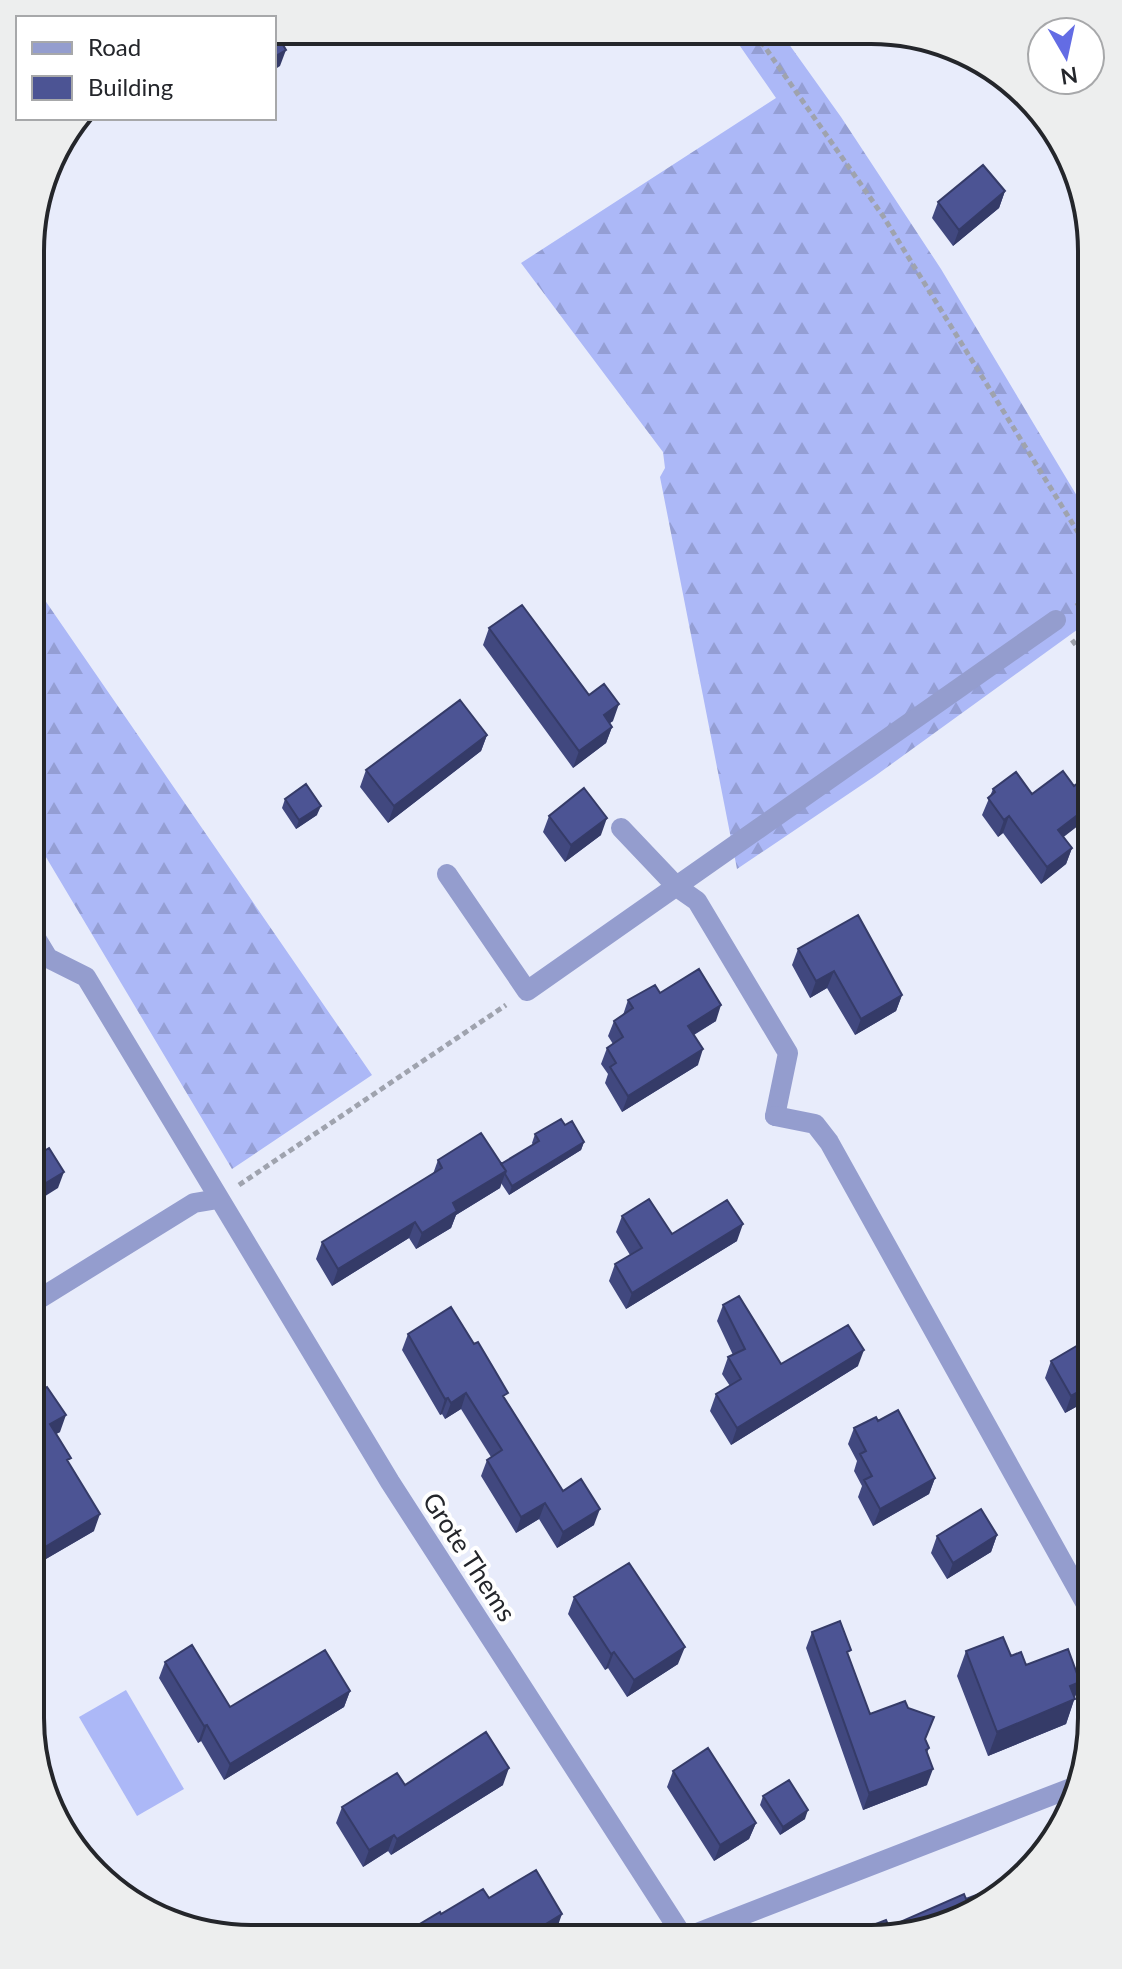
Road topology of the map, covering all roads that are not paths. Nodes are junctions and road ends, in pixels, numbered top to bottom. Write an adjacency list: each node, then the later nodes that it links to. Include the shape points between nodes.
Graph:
1 (1056, 620): 4 (street)
2 (621, 828): 4 (street)
3 (447, 874): 4 (street, via 527,991)
4 (677, 887): 8 (street, via 697,901 788,1053 775,1116 815,1124 829,1142)
5 (44, 951): 6 (street, Grote Thems, via 86,977)
6 (218, 1199): 7 (street, via 194,1203); 10 (street, Grote Thems, via 390,1482)
7 (44, 1296)
8 (1078, 1590)
9 (1064, 1791): 11 (street, Grote Thems)
10 (676, 1925)
11 (718, 1925)

